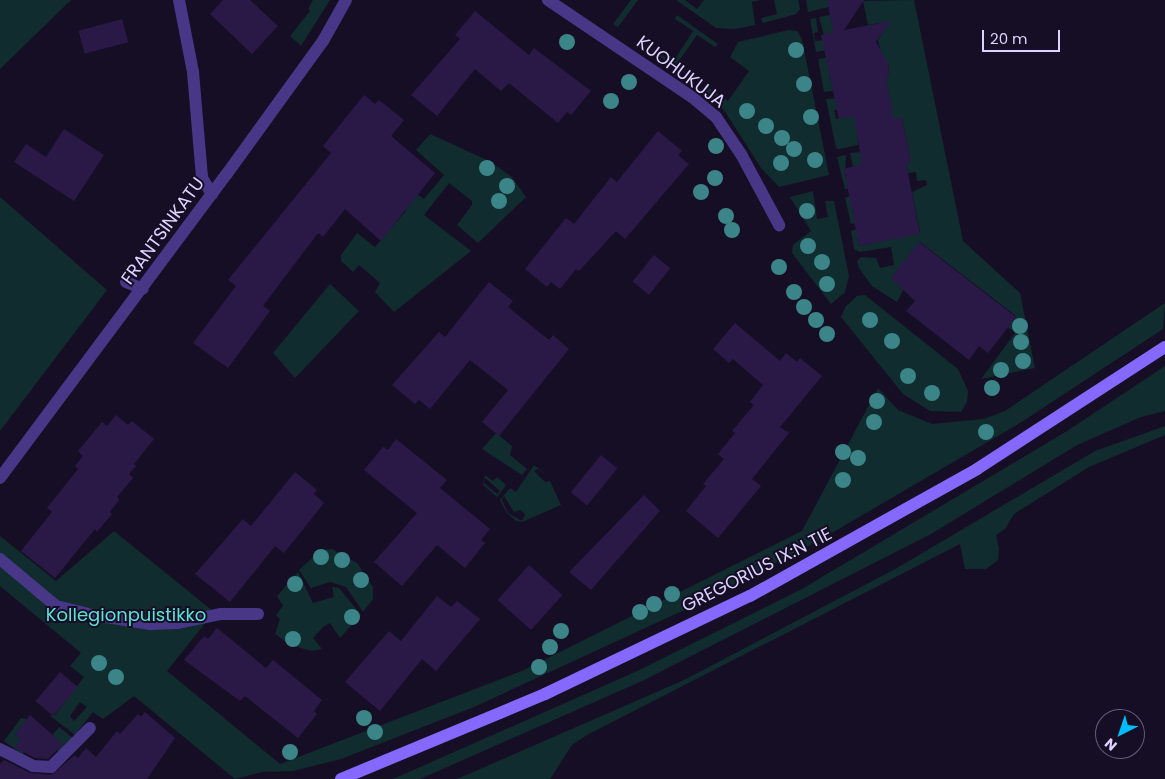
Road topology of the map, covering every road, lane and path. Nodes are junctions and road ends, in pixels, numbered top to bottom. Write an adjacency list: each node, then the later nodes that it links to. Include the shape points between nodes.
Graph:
1 (179, 0): 4 (street, via 193,72 202,178)
2 (346, 0): 4 (street, FRANTSINKATU, via 323,41)
3 (548, 0): 5 (street, KUOHUKUJA, via 692,97 716,117 741,154)
4 (212, 194): 7 (street, FRANTSINKATU)
5 (779, 225)
6 (126, 282): 7 (street)
7 (143, 289): 9 (street, FRANTSINKATU)
8 (1165, 347): 14 (street, GREGORIUS IX:N TIE, via 977,469 750,596 545,694)
9 (0, 478)
10 (0, 559): 11 (street, via 56,606 93,614 150,624 177,623 221,614)
11 (258, 614)
12 (90, 728): 13 (street, via 51,767 33,766)
13 (0, 749)
14 (341, 779)

